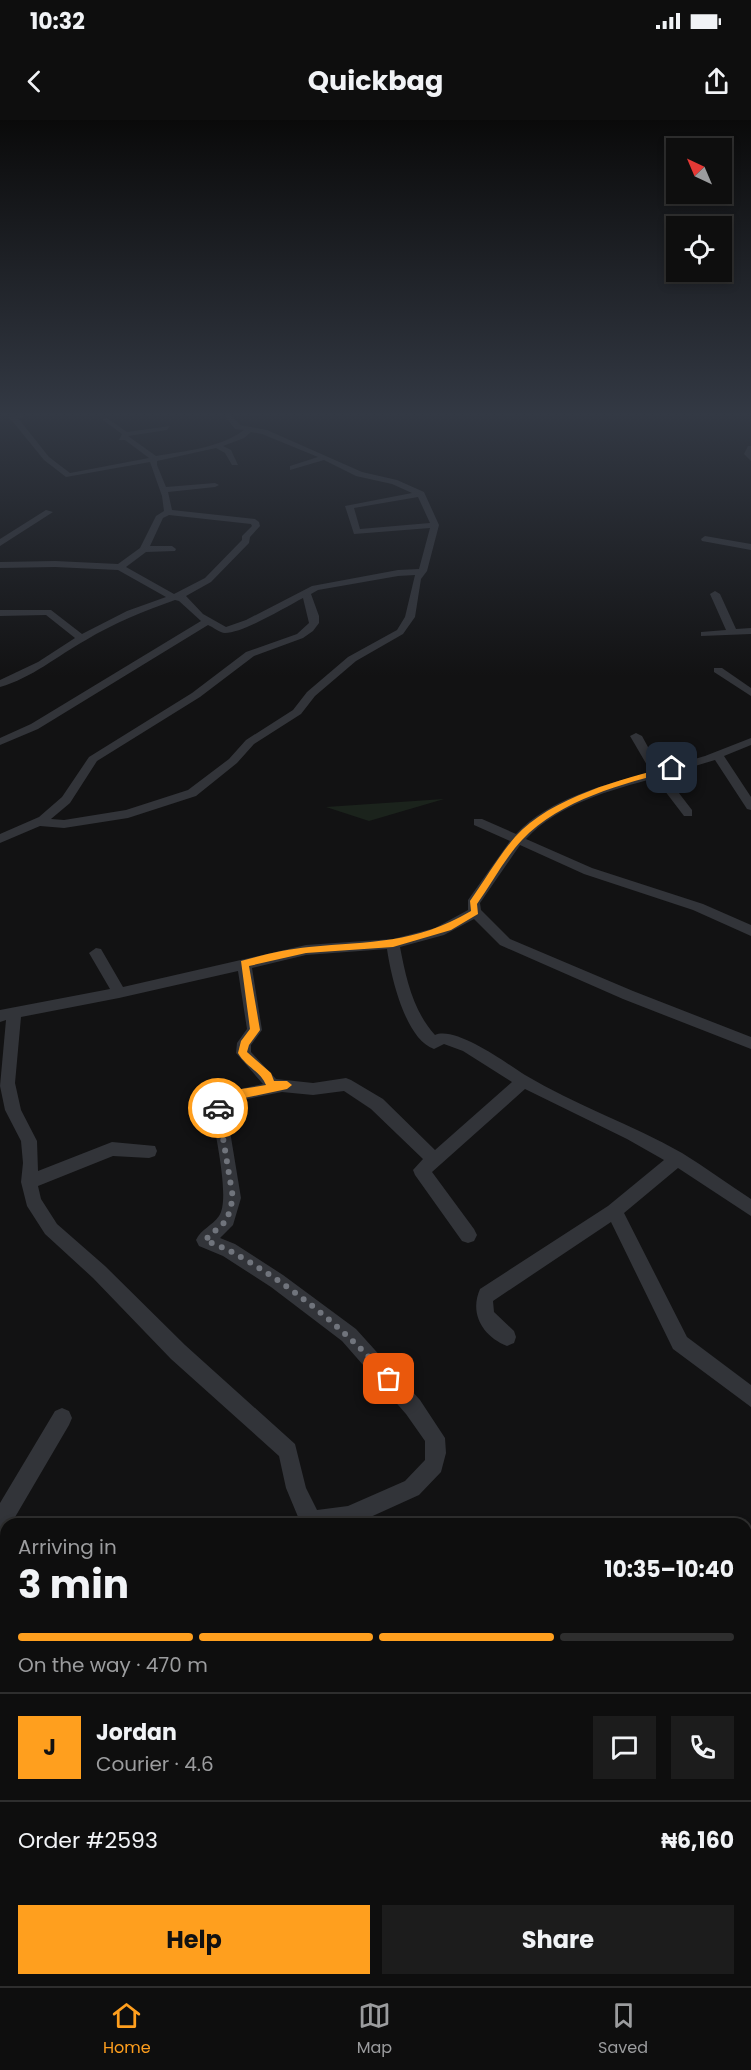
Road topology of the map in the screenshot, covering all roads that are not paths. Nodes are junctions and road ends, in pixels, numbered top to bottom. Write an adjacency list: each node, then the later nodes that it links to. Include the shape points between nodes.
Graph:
1 (166, 502): 5 (street)
2 (373, 502): 6 (street, via 349,506 357,532)
3 (425, 502): 6 (street)
4 (50, 512): 8 (street)
5 (168, 513): 10 (street, via 160,516); 17 (street, via 255,522 245,543 208,580)
6 (435, 525): 14 (street)
7 (705, 539): 9 (street)
8 (0, 543)
9 (751, 547)
10 (144, 549): 11 (street); 13 (street)
11 (172, 549)
12 (0, 566): 13 (street)
13 (120, 567): 17 (street)
14 (423, 572): 15 (street, via 398,573); 36 (street, via 417,579 410,617 400,632 352,659 311,694 297,712 255,737 233,761 192,794 128,814 64,824)
15 (306, 593): 18 (street); 20 (street)
16 (716, 594): 23 (street)
17 (172, 597): 21 (street, via 182,598); 25 (street)
18 (289, 602): 20 (street); 21 (street, via 229,630)
19 (0, 612): 25 (street, via 48,612)
20 (314, 616): 36 (street, via 314,623 300,636 250,654 196,695 93,759 66,800)
21 (209, 620): 31 (street, via 35,728)
22 (751, 631): 23 (street)
23 (732, 632): 24 (street)
24 (704, 634)
25 (81, 638): 27 (street, via 42,664)
26 (718, 670): 28 (street)
27 (0, 684)
28 (751, 693)
29 (636, 736): 33 (street)
30 (751, 741): 32 (street)
31 (0, 742)
32 (718, 754): 33 (street); 34 (street)
33 (657, 772): 35 (street); 39 (street, via 621,782 559,808)
34 (751, 806)
35 (688, 813)
36 (35, 822): 38 (street)
37 (478, 822): 39 (street)
38 (0, 839)
39 (518, 839): 40 (street, via 473,903); 41 (street, via 588,871 698,907)
40 (475, 912): 42 (street, via 439,932); 47 (street, via 505,942)
41 (751, 931)
42 (393, 944): 44 (street, via 306,950); 48 (street, via 398,981 425,1035 434,1043 442,1038 468,1047)
43 (96, 952): 45 (street)
44 (244, 963): 45 (street); 49 (street, via 255,1030 244,1043 243,1053 268,1076 271,1085)
45 (119, 993): 46 (street)
46 (7, 1015): 53 (street, via 7,1083 13,1110 29,1141)
47 (751, 1043)
48 (523, 1081): 51 (street); 52 (street)
49 (287, 1085): 52 (street, via 313,1089 346,1084 377,1104); 62 (street, via 228,1097 218,1105 233,1198 227,1220 205,1240 229,1250 277,1281 349,1335 435,1438 434,1465 412,1488)
50 (149, 1151): 53 (street, via 112,1149)
51 (677, 1159): 54 (street); 55 (street)
52 (435, 1160): 56 (street, via 421,1170)
53 (29, 1182): 61 (street, via 33,1201 51,1229 288,1451 289,1469)
54 (749, 1203)
55 (614, 1210): 57 (street, via 486,1295 482,1304 484,1315); 58 (street, via 680,1343)
56 (468, 1235)
57 (507, 1337)
58 (751, 1397)
59 (62, 1418): 60 (street)
60 (3, 1518)
61 (308, 1518)
62 (338, 1518)

